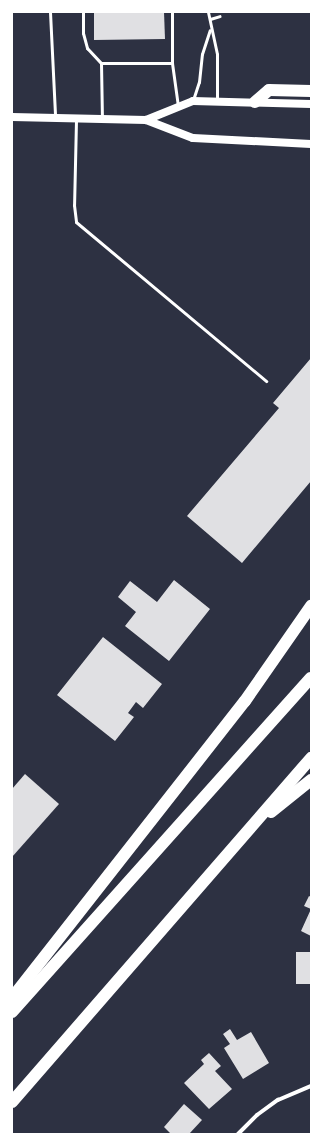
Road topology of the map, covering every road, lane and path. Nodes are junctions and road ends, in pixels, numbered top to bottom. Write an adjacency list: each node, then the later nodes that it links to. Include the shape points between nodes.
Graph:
1 (50, 12): 17 (lane)
2 (83, 12): 9 (lane, via 83,33 87,48)
3 (172, 12): 8 (lane)
4 (208, 12): 6 (lane)
5 (220, 16): 6 (lane)
6 (210, 19): 7 (lane)
7 (210, 30): 11 (lane, via 202,54 199,82); 12 (lane, via 217,54)
8 (172, 62): 9 (lane); 15 (lane)
9 (101, 63): 19 (lane)
10 (311, 91): 13 (highway, via 269,90)
11 (193, 101): 12 (main road); 15 (main road)
12 (217, 102): 13 (main road)
13 (255, 102): 14 (main road)
14 (311, 104)
15 (178, 107): 20 (main road)
16 (12, 117): 17 (main road)
17 (55, 118): 18 (main road)
18 (76, 119): 19 (main road); 22 (lane, via 76,222)
19 (102, 119): 20 (main road)
20 (146, 120): 21 (main road, via 193,138)
21 (311, 144)
22 (266, 381)
23 (311, 606): 28 (highway, via 245,701)
24 (311, 678): 29 (highway)
25 (311, 758): 27 (highway)
26 (311, 780): 27 (highway)
27 (245, 833): 31 (highway)
28 (12, 998)
29 (12, 1012)
30 (311, 1086): 32 (street, via 278,1100 257,1115)
31 (12, 1102)
32 (238, 1134)

